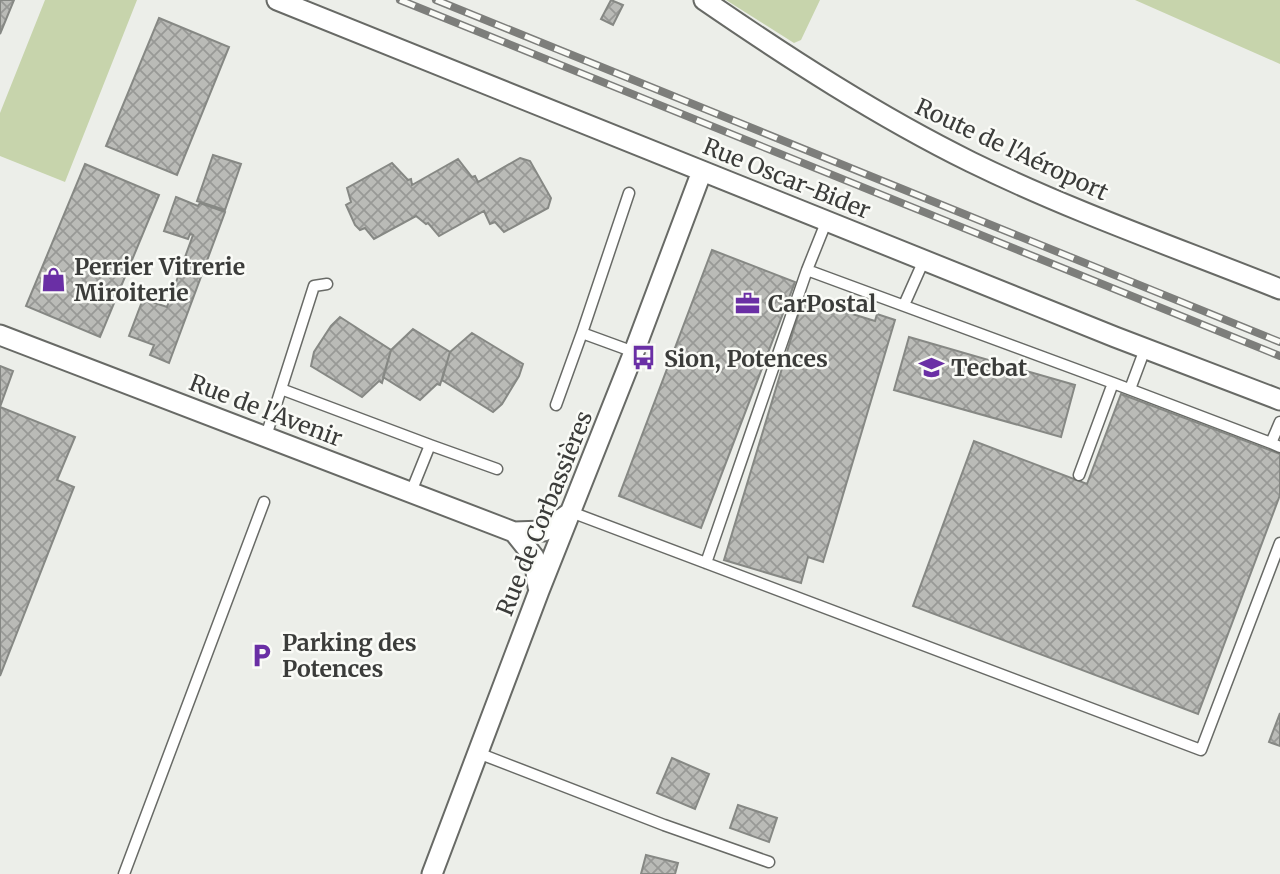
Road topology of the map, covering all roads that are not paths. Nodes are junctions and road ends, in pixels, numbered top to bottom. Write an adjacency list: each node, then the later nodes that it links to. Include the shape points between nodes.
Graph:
1 (277, 0): 3 (street, Rue Oscar-Bider)
2 (704, 0): 9 (street, Route de l'Aéroport, via 822,78 970,162 1031,191)
3 (702, 171): 5 (street, Rue Oscar-Bider); 14 (street, Rue de Corbassières)
4 (629, 193): 11 (lane)
5 (827, 220): 6 (street, Rue Oscar-Bider); 7 (lane)
6 (924, 260): 10 (lane); 13 (street, Rue Oscar-Bider)
7 (807, 270): 10 (lane); 31 (lane)
8 (327, 284): 16 (lane, via 314,286)
9 (1280, 289)
10 (904, 306): 15 (lane)
11 (582, 332): 14 (lane); 19 (lane)
12 (0, 335): 21 (street, Rue de l'Avenir)
13 (1145, 349): 17 (lane); 18 (street, Rue Oscar-Bider)
14 (634, 352): 28 (street, Rue de Corbassières)
15 (1113, 383): 17 (lane); 25 (lane)
16 (281, 389): 21 (lane); 22 (lane)
17 (1130, 390): 23 (lane)
18 (1280, 400)
19 (556, 405)
20 (1280, 422): 23 (lane)
21 (266, 436): 26 (street, Rue de l'Avenir)
22 (430, 445): 24 (lane); 26 (lane)
23 (1275, 445)
24 (496, 469)
25 (1079, 475)
26 (411, 492): 29 (street, Rue de l'Avenir)
27 (264, 502): 35 (lane)
28 (571, 512): 29 (street, Rue de l'Avenir, via 544,531); 31 (lane); 32 (street, Rue de Corbassières)
29 (514, 532): 32 (street, via 534,557)
30 (1280, 543): 31 (lane, via 1201,750)
31 (706, 563)
32 (538, 591): 33 (street, Rue de Corbassières)
33 (478, 753): 34 (lane); 36 (street, Rue de Corbassières)
34 (769, 862)
35 (124, 874)
36 (432, 874)

